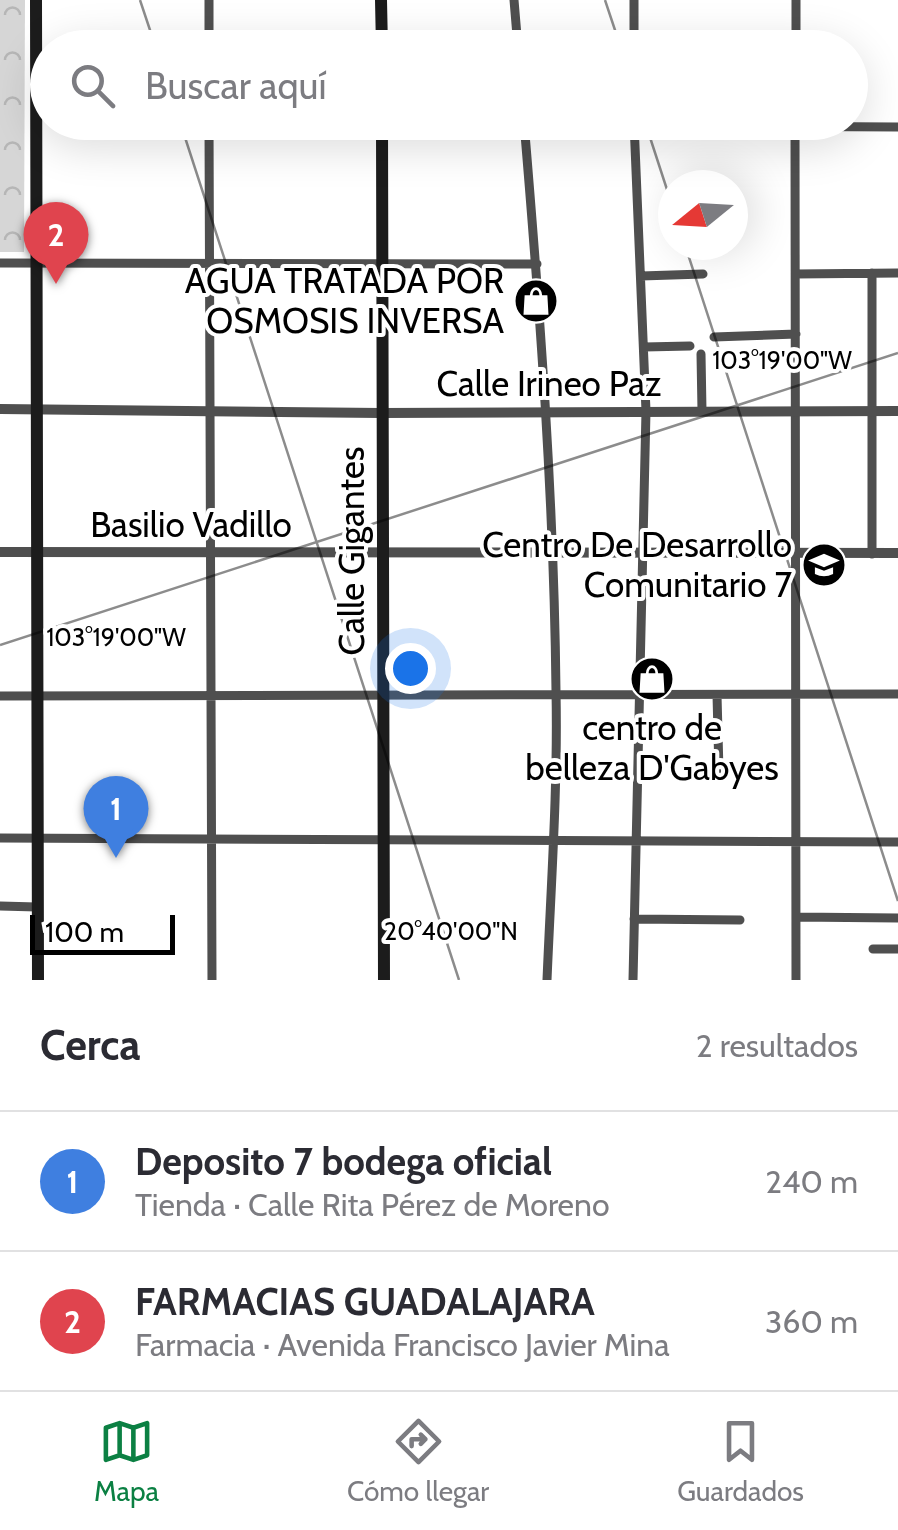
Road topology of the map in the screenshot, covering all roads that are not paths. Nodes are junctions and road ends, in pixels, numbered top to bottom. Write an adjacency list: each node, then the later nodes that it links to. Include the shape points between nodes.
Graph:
1 (36, 0): 7 (main road)
2 (209, 0): 8 (street)
3 (381, 0): 9 (main road)
4 (514, 0): 10 (street)
5 (634, 0): 11 (street)
6 (796, 0): 12 (street)
7 (38, 30)
8 (209, 30)
9 (382, 30)
10 (516, 30)
11 (634, 30)
12 (796, 30)
13 (868, 126): 14 (street)
14 (898, 127)
15 (41, 140): 22 (main road)
16 (210, 140): 23 (street)
17 (382, 140): 25 (main road, Calle Gigantes)
18 (525, 140): 24 (street)
19 (635, 140): 30 (street)
20 (796, 140): 28 (street)
21 (0, 263): 22 (street)
22 (36, 263): 23 (street); 37 (main road)
23 (210, 264): 25 (street); 38 (street)
24 (536, 264): 25 (street); 39 (street)
25 (382, 265): 45 (main road, Calle Gigantes)
26 (898, 273): 29 (street)
27 (703, 274): 30 (street)
28 (796, 274): 29 (street); 31 (street)
29 (872, 274): 43 (street)
30 (641, 276): 34 (street)
31 (796, 334): 32 (street); 42 (street)
32 (714, 337)
33 (690, 346): 34 (street)
34 (644, 347): 40 (street)
35 (700, 354): 41 (street)
36 (0, 408): 37 (street, Calle Irineo Paz)
37 (36, 408): 38 (street, Calle Irineo Paz); 48 (main road)
38 (210, 410): 45 (street, Calle Irineo Paz); 46 (street)
39 (548, 411): 40 (street, Calle Irineo Paz); 45 (street, Calle Irineo Paz); 51 (street)
40 (646, 411): 41 (street, Calle Irineo Paz); 52 (street)
41 (702, 411): 42 (street, Calle Irineo Paz)
42 (798, 411): 43 (street, Calle Irineo Paz); 53 (street)
43 (872, 411): 44 (street, Calle Irineo Paz); 54 (street)
44 (898, 411)
45 (381, 413): 50 (main road, Calle Gigantes)
46 (210, 551): 48 (street, Basilio Vadillo); 50 (street, Basilio Vadillo); 63 (street)
47 (0, 552): 48 (street, Basilio Vadillo)
48 (36, 552): 59 (main road)
49 (898, 553): 54 (street, Basilio Vadillo)
50 (382, 554): 51 (street, Basilio Vadillo); 62 (main road, Calle Gigantes)
51 (553, 554): 52 (street, Basilio Vadillo); 60 (street)
52 (642, 554): 53 (street, Basilio Vadillo); 61 (street)
53 (796, 554): 54 (street, Basilio Vadillo); 55 (street)
54 (872, 554)
55 (796, 694): 56 (street); 57 (street); 72 (street)
56 (898, 694)
57 (717, 695): 61 (street); 64 (street)
58 (0, 696): 59 (street)
59 (36, 696): 63 (street); 66 (main road)
60 (556, 696): 61 (street); 62 (street); 69 (street)
61 (639, 696): 70 (street)
62 (383, 697): 63 (street); 68 (main road, Calle Gigantes)
63 (210, 698): 67 (street)
64 (719, 772)
65 (0, 838): 66 (street)
66 (37, 838): 67 (street); 74 (main road)
67 (211, 840): 68 (street); 82 (street)
68 (384, 840): 69 (street); 83 (main road, Calle Gigantes)
69 (552, 840): 70 (street); 84 (street)
70 (636, 841): 72 (street); 77 (street)
71 (898, 842): 72 (street)
72 (796, 844): 75 (street)
73 (0, 906): 74 (street)
74 (37, 907): 81 (main road)
75 (796, 918): 76 (street); 86 (street)
76 (898, 918)
77 (634, 919): 78 (street); 85 (street)
78 (740, 920)
79 (873, 949): 80 (street)
80 (898, 949)
81 (38, 980)
82 (212, 980)
83 (384, 980)
84 (547, 980)
85 (633, 980)
86 (796, 980)

